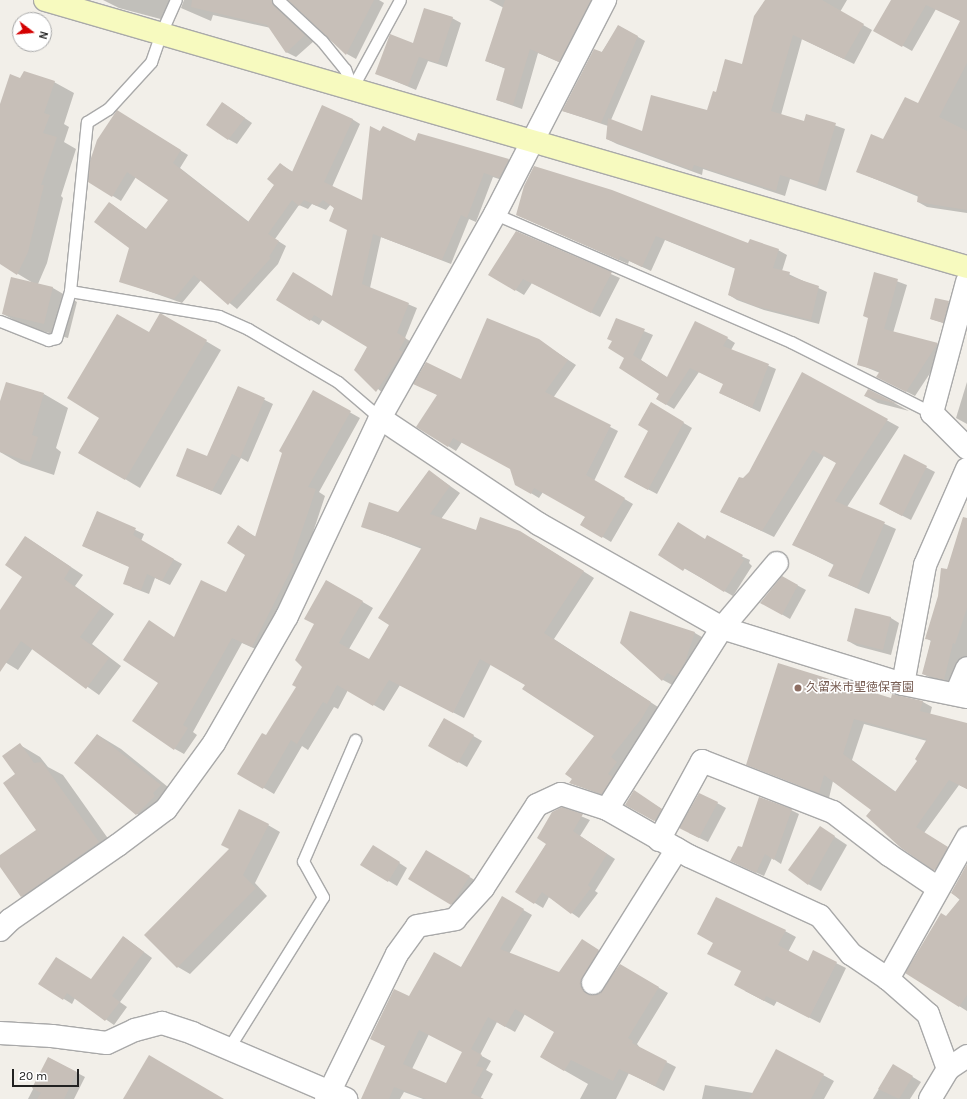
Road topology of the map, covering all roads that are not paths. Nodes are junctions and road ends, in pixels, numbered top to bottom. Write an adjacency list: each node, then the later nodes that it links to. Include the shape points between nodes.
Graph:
1 (45, 0): 6 (street)
2 (176, 0): 6 (lane)
3 (278, 0): 7 (lane, via 322,41 345,69)
4 (400, 0): 7 (lane)
5 (605, 0): 8 (street)
6 (160, 33): 7 (street); 12 (lane, via 151,62 108,109 87,122)
7 (352, 88): 8 (street)
8 (532, 142): 9 (street); 10 (street)
9 (495, 214): 14 (lane, via 791,342); 15 (street)
10 (967, 267)
11 (967, 282): 14 (street)
12 (70, 292): 13 (lane, via 56,338 48,340); 15 (lane, via 219,316 248,329 338,382)
13 (0, 322)
14 (932, 413): 16 (street)
15 (380, 418): 19 (street, via 539,524); 28 (street, via 287,616 214,743 170,803 118,845 10,920)
16 (967, 448)
17 (967, 469): 21 (street, via 925,565)
18 (778, 563): 19 (street)
19 (722, 628): 21 (street); 24 (street)
20 (967, 668): 22 (street)
21 (903, 684): 22 (street)
22 (962, 695)
23 (355, 740): 32 (lane, via 303,861 323,897)
24 (607, 809): 26 (street); 35 (street, via 561,794 537,805 483,888 455,919 417,926 397,954)
25 (967, 838): 27 (street)
26 (668, 845): 27 (street, via 702,761 833,812); 29 (street, via 820,916 851,954); 30 (street)
27 (938, 888): 29 (street)
28 (0, 930)
29 (888, 979): 34 (street, via 928,1014)
30 (593, 983)
31 (0, 1033): 32 (street, via 107,1043 135,1030 162,1023)
32 (228, 1049): 35 (street)
33 (967, 1056): 34 (street)
34 (948, 1069): 36 (street)
35 (334, 1097)
36 (930, 1099)

